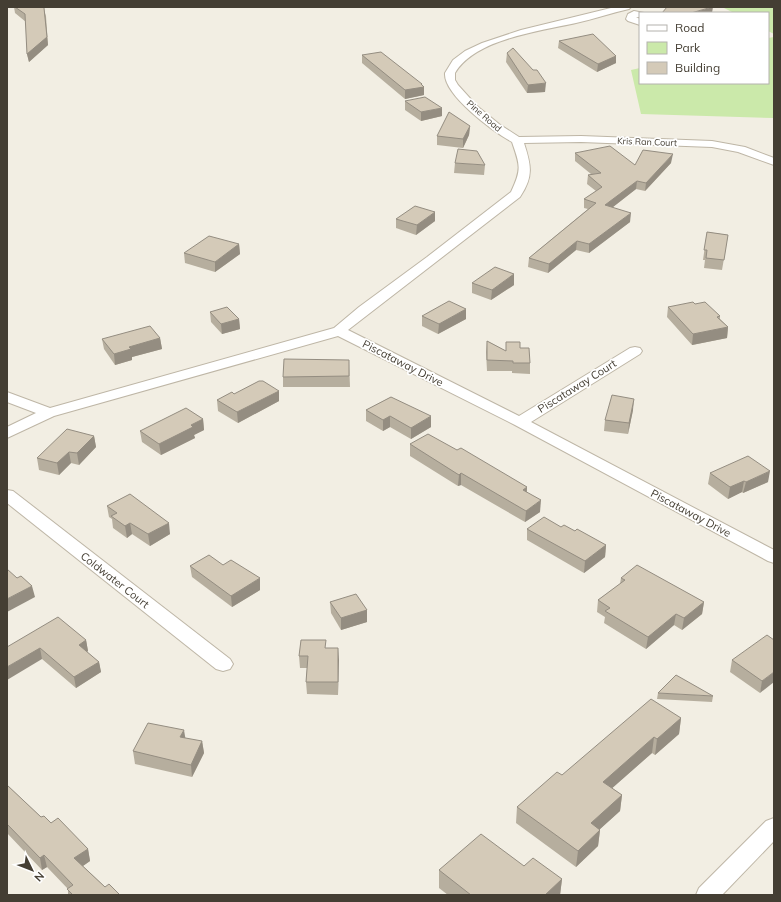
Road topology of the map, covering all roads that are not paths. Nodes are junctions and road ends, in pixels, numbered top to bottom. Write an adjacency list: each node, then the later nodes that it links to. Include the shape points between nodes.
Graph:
1 (630, 11): 2 (street, via 631,19); 3 (street, Pine Road, via 497,41 466,55 455,64 450,79 457,90 505,135)
2 (639, 22)
3 (517, 140): 4 (street, Kris Ran Court, via 581,139 712,144 741,149); 5 (street, via 526,164 524,177 516,194)
4 (774, 162)
5 (339, 331): 8 (street); 9 (street, Piscataway Drive)
6 (635, 351): 9 (street, Piscataway Court)
7 (7, 397): 8 (street)
8 (49, 413): 10 (street)
9 (520, 422): 12 (street, Piscataway Drive)
10 (7, 433)
11 (7, 495): 13 (street, Coldwater Court)
12 (770, 550)
13 (223, 664)
14 (774, 827): 15 (street)
15 (707, 895)

